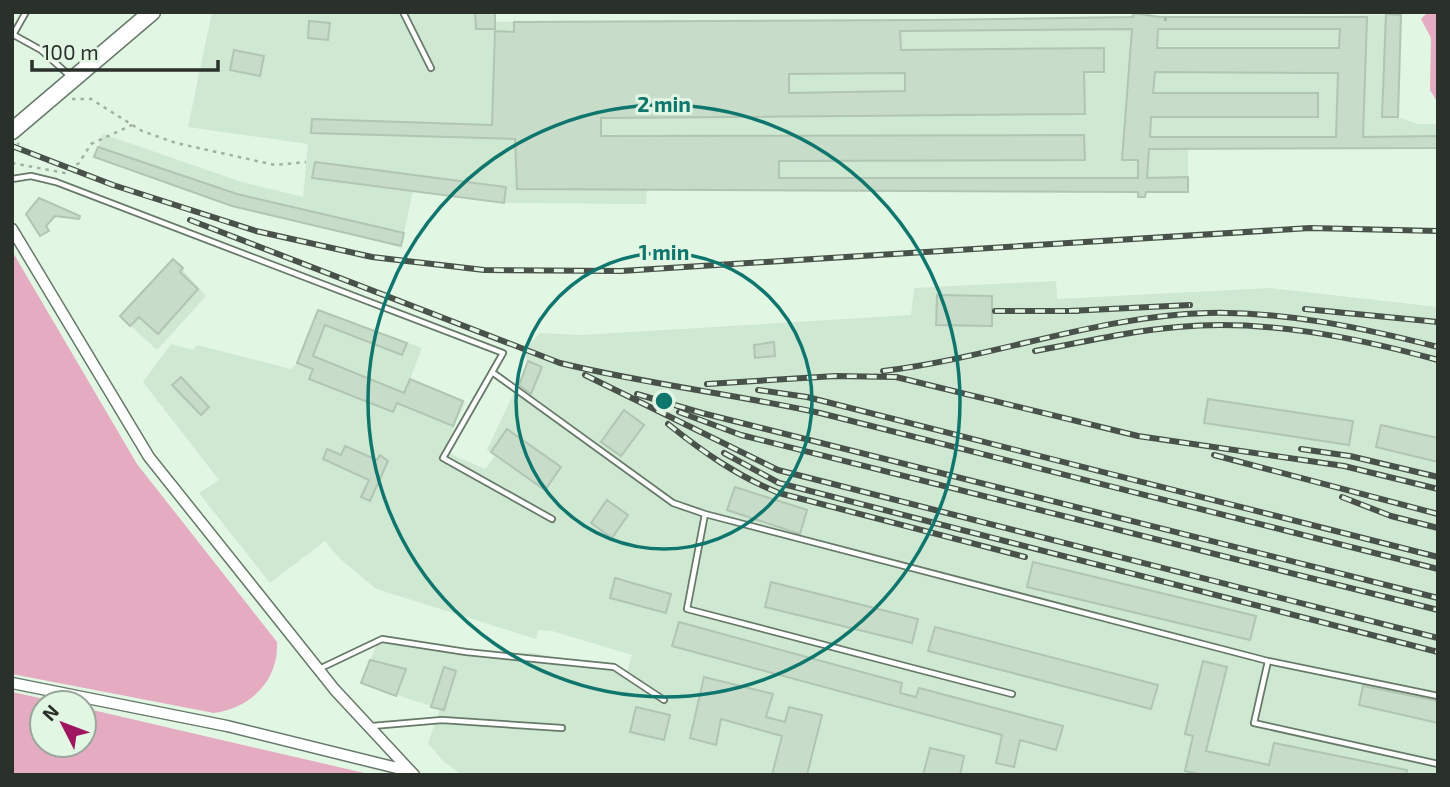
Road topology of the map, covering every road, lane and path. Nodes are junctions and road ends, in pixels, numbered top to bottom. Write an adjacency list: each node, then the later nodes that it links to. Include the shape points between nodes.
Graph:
1 (26, 12): 6 (lane)
2 (152, 12): 8 (main road)
3 (403, 12): 7 (lane)
4 (1167, 12): 5 (path)
5 (1166, 21)
6 (13, 34): 8 (lane, via 41,50)
7 (430, 68)
8 (73, 79): 9 (main road)
9 (55, 94): 10 (path, via 65,103 83,97); 11 (main road)
10 (132, 125): 12 (path, via 226,156 275,165); 13 (path, via 91,144 79,163 65,173)
11 (12, 131)
12 (306, 162)
13 (12, 163)
14 (12, 179): 16 (lane, via 31,176 56,182 503,353)
15 (12, 229): 20 (street, via 149,457)
16 (492, 372): 17 (lane, via 673,503); 18 (lane, via 443,458)
17 (705, 514): 19 (lane); 22 (lane, via 687,610)
18 (552, 519)
19 (1268, 661): 23 (lane); 27 (lane, via 1254,723)
20 (318, 669): 24 (lane, via 382,639 614,667); 25 (street)
21 (12, 683): 28 (street, via 227,726)
22 (1012, 694)
23 (1438, 696)
24 (664, 700)
25 (367, 726): 26 (lane, via 442,720); 28 (street)
26 (562, 728)
27 (1438, 764)
28 (412, 773)

